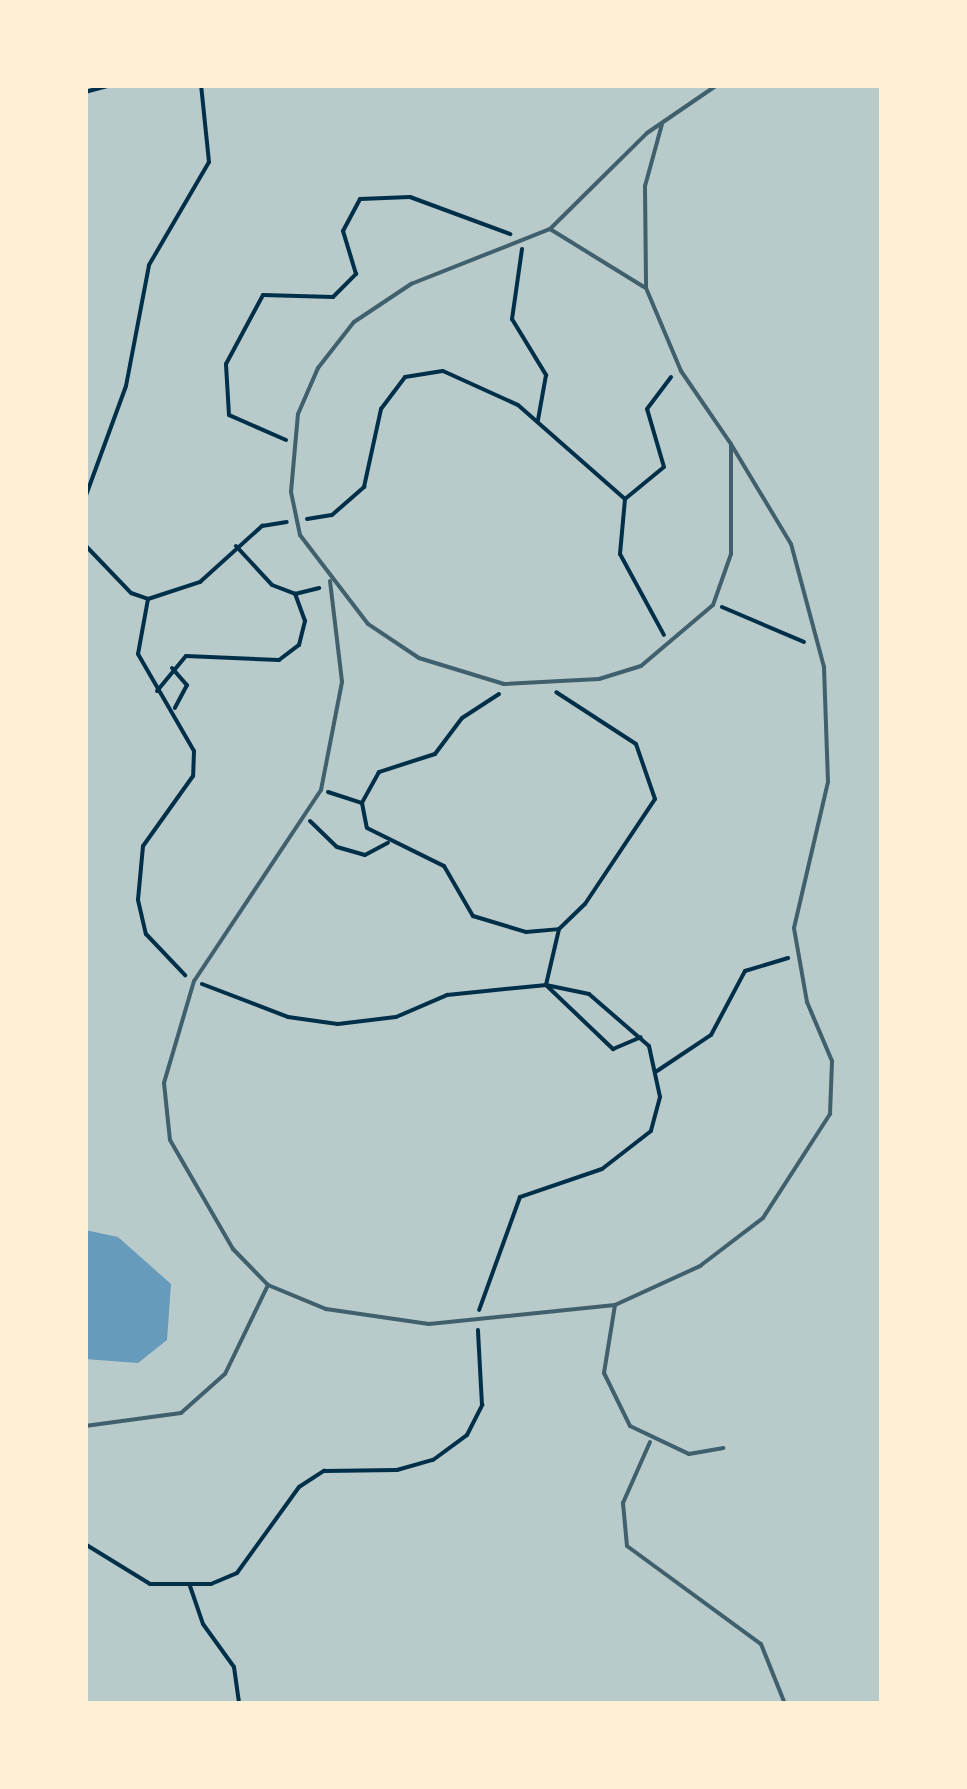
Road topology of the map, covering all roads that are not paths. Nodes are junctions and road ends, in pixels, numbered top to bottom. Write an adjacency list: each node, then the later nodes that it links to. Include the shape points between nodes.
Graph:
1 (717, 85): 2 (lane)
2 (662, 124): 3 (lane); 4 (lane, via 645,186)
3 (550, 229): 4 (lane); 6 (lane, via 411,284 354,322 318,368 298,414 296,521)
4 (646, 288): 5 (lane, via 681,371)
5 (731, 444): 6 (lane, via 731,554 712,605 641,666 548,686 504,684 419,658 368,624); 8 (lane, via 791,544 824,667 828,782 799,897 796,957 832,1061 830,1114 815,1148 763,1218 730,1244)
6 (330, 581): 7 (lane, via 342,682 321,790 194,981 164,1084 170,1140 193,1192)
7 (268, 1284): 8 (lane, via 373,1320 477,1324); 9 (lane, via 225,1374 181,1413)
8 (615, 1306): 10 (lane, via 604,1374 630,1426)
9 (85, 1426)
10 (650, 1442): 11 (lane, via 689,1454); 12 (lane, via 623,1503 627,1546 761,1644)
11 (723, 1448)
12 (786, 1704)

